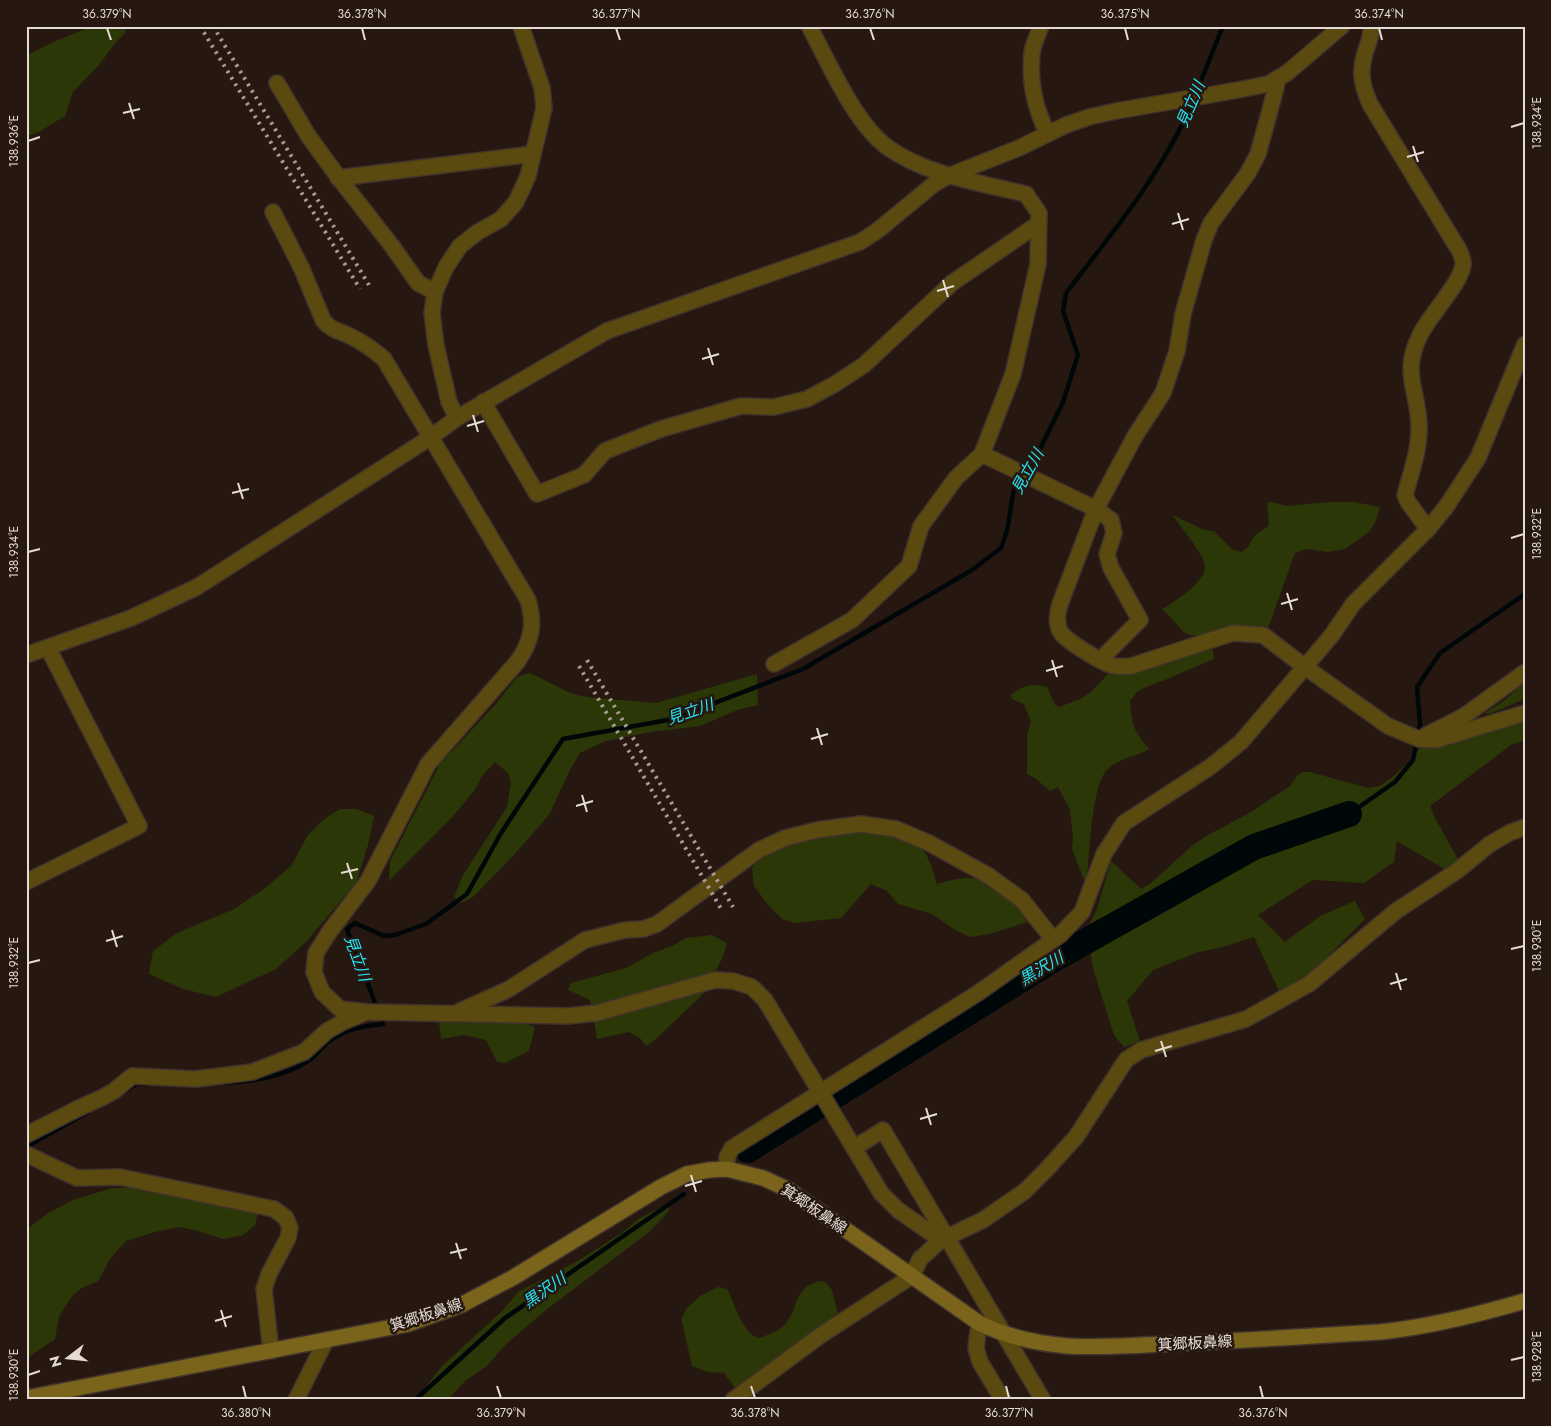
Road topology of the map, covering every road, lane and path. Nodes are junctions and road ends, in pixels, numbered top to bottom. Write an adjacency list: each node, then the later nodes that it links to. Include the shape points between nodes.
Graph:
1 (521, 26): 9 (street, via 542,88 544,108)
2 (809, 26): 10 (street, via 853,107 868,127 886,146)
3 (1041, 26): 8 (street, via 1032,52 1032,93)
4 (1342, 26): 6 (street)
5 (1371, 26): 21 (street, via 1372,36 1361,69 1362,84 1370,104 1464,263 1460,275 1420,336 1412,356 1410,376 1420,423 1405,495)
6 (1277, 80): 8 (street, via 1089,117); 20 (street, via 1258,154 1211,223 1204,240 1183,314 1177,351 1163,392)
7 (277, 83): 11 (street)
8 (1048, 134): 10 (street)
9 (534, 154): 11 (street); 14 (street, via 516,202 501,219 460,246)
10 (948, 176): 13 (street, via 1026,194 1038,213); 16 (street, via 860,242 607,331)
11 (338, 178): 14 (street, via 418,284)
12 (273, 212): 18 (street, via 327,326 352,337 384,359)
13 (1038, 224): 16 (street, via 952,283 864,365 835,384 807,399 774,407 741,406 661,429 604,451 584,475 537,494); 19 (street, via 1038,264 1013,374)
14 (435, 292): 17 (street, via 432,313 436,345 449,402)
15 (1525, 344): 21 (street, via 1478,458 1458,491)
16 (484, 402): 17 (street)
17 (457, 418): 18 (street)
18 (432, 437): 22 (street, via 197,587 131,618); 33 (street, via 528,600 531,630 528,646 518,661 428,764 368,881 316,954 314,972 322,992 340,1009)
19 (982, 454): 20 (street); 25 (street, via 956,478 921,526 909,566 852,620)
20 (1096, 509): 24 (street, via 1057,614 1063,636); 24 (street, via 1111,520 1114,533 1107,554 1110,568 1140,620)
21 (1428, 529): 26 (street, via 1354,604)
22 (48, 648): 23 (street); 31 (street, via 139,826)
23 (26, 655)
24 (1101, 659): 26 (street, via 1115,666 1131,666 1233,633 1263,635)
25 (774, 664)
26 (1305, 667): 29 (street, via 1388,726); 32 (street, via 1241,742 1210,767 1124,823 1104,854 1082,912)
27 (1525, 672): 29 (street, via 1464,716)
28 (1525, 713): 29 (street, via 1436,740)
29 (1419, 739)
30 (1525, 827): 40 (street, via 1490,844 1457,871 1396,911 1309,984 1246,1019 1133,1054 1076,1137 1048,1169 1005,1206)
31 (26, 882)
32 (1054, 939): 34 (street, via 1022,900 980,872 929,843 896,829 861,824 785,838 759,850 657,924 585,940 508,989); 35 (street, via 978,993)
33 (367, 1012): 34 (street); 36 (street, via 327,1031 304,1052 252,1072 196,1079 132,1076 104,1097)
34 (452, 1014): 35 (street, via 567,1016 597,1012 715,980 733,981 752,987 765,1000)
35 (820, 1092): 37 (street); 39 (street, via 732,1148 727,1157)
36 (26, 1135)
37 (854, 1148): 40 (street, via 890,1204); 40 (street, via 883,1130)
38 (26, 1154): 46 (street, via 77,1178 120,1177 274,1209 286,1218 290,1228 288,1238 264,1289)
39 (727, 1170): 41 (main road, 箕郷板鼻線, via 763,1178 789,1190); 45 (main road, 箕郷板鼻線, via 687,1174 661,1187 514,1277 461,1305 408,1324)
40 (944, 1239): 41 (street, via 920,1260); 44 (street)
41 (912, 1276): 43 (main road, 箕郷板鼻線); 49 (street, via 821,1335)
42 (1525, 1301): 44 (main road, 箕郷板鼻線, via 1466,1318 1380,1332 1067,1347)
43 (979, 1323): 44 (main road, 箕郷板鼻線); 50 (street, via 976,1348 980,1362)
44 (1005, 1335): 51 (street)
45 (326, 1340): 46 (main road, 箕郷板鼻線); 48 (street)
46 (271, 1351): 47 (main road, 箕郷板鼻線)
47 (26, 1398)
48 (296, 1400)
49 (733, 1400)
50 (1003, 1400)
51 (1043, 1400)

